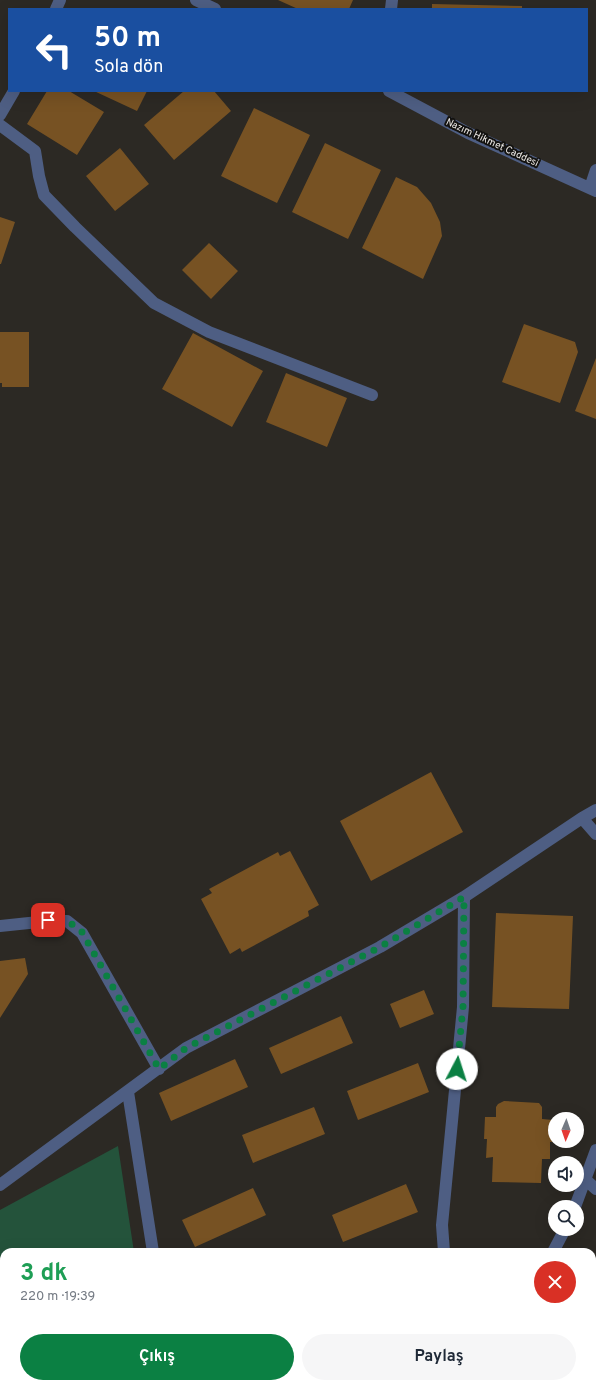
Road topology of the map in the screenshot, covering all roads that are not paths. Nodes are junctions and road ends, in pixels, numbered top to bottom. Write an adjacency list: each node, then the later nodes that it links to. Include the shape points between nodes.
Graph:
1 (196, 0): 2 (street)
2 (212, 8)
3 (13, 92): 5 (street)
4 (391, 92): 8 (street, Nazım Hikmet Caddesi, via 468,133)
5 (0, 115)
6 (0, 125): 9 (street, via 35,152 44,195 154,303 209,332)
7 (596, 170): 8 (street)
8 (593, 190)
9 (372, 395)
10 (596, 810): 11 (street)
11 (582, 818): 12 (street); 13 (street)
12 (596, 834)
13 (464, 897): 15 (street, via 380,947 186,1048); 24 (street, via 463,1007 442,1225)
14 (0, 926): 15 (street, via 48,920 68,921 82,932)
15 (159, 1069): 16 (street)
16 (128, 1092): 19 (street); 23 (street)
17 (596, 1150): 18 (street)
18 (586, 1180): 20 (street); 21 (street)
19 (0, 1185)
20 (596, 1189)
21 (578, 1200)
22 (561, 1236): 25 (street)
23 (152, 1248)
24 (444, 1248)
25 (555, 1248)

